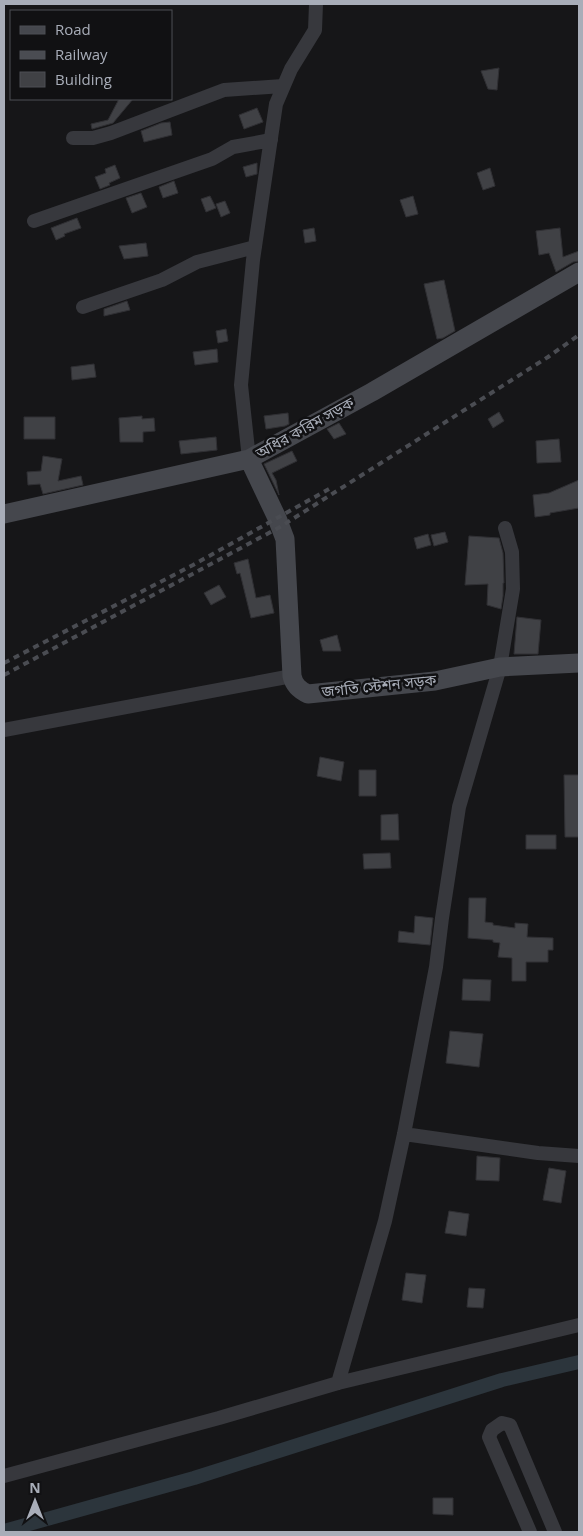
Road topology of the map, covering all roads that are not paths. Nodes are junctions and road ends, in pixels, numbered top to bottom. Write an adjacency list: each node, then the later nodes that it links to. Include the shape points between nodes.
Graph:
1 (316, 4): 2 (street, via 315,30)
2 (283, 86): 3 (street, via 224,90 111,133 93,138); 4 (street, via 276,104)
3 (73, 138)
4 (272, 140): 5 (street, via 233,147 212,158); 6 (street)
5 (34, 221)
6 (255, 247): 8 (street, via 197,262 162,280); 9 (street, via 241,385)
7 (579, 272): 9 (main road, অধির করিম সড়ক)
8 (83, 307)
9 (249, 459): 10 (main road, অধির করিম সড়ক); 14 (main road, via 285,539)
10 (4, 514)
11 (505, 528): 13 (street, via 512,552 513,589)
12 (579, 663): 13 (main road, জগতি স্টেশন সড়ক)
13 (500, 668): 14 (main road, জগতি স্টেশন সড়ক, via 435,681 308,694 297,687); 16 (street, via 459,808 436,967)
14 (292, 676): 15 (street)
15 (4, 730)
16 (404, 1134): 17 (street); 19 (street, via 385,1221)
17 (579, 1156)
18 (579, 1325): 19 (street)
19 (338, 1383): 20 (street)
20 (4, 1476)
21 (530, 1532): 22 (street, via 489,1437 492,1430 502,1423 510,1425)
22 (555, 1532)

